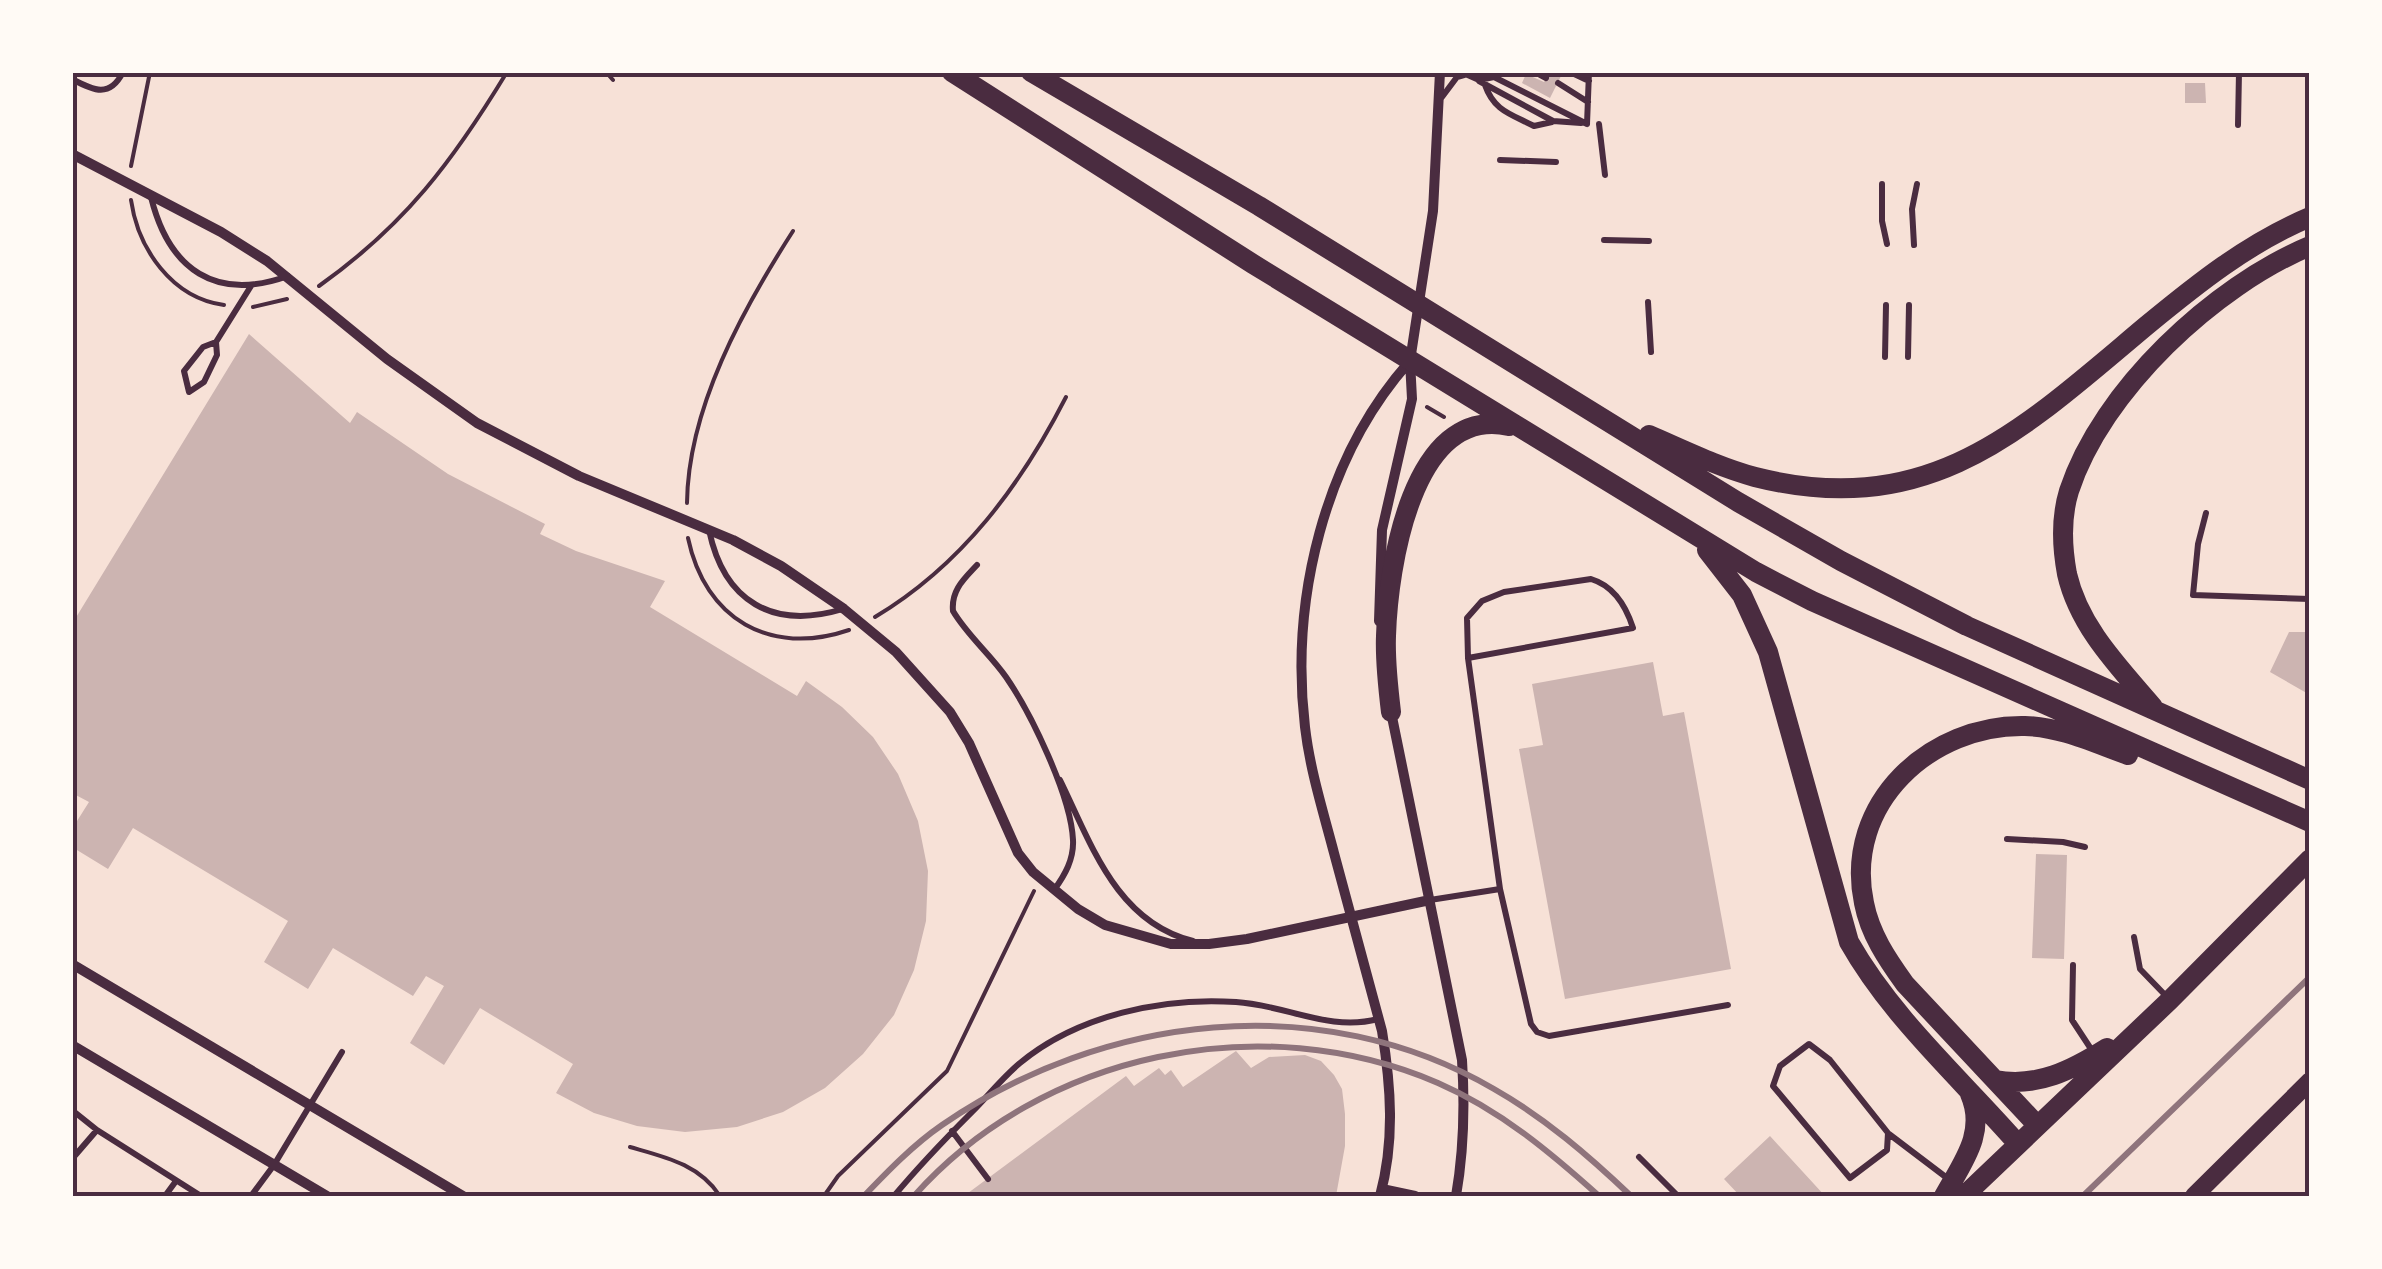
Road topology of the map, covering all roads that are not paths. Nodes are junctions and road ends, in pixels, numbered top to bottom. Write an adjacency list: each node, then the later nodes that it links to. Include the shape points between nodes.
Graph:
1 (124, 72): 11 (lane, via 104,92)
2 (952, 72): 43 (main road)
3 (1031, 72): 38 (main road)
4 (1440, 72): 14 (street)
5 (1535, 72): 10 (lane)
6 (1570, 72): 9 (lane)
7 (2238, 72): 19 (lane)
8 (1466, 73): 12 (lane); 14 (lane)
9 (1589, 77): 15 (lane)
10 (1546, 78)
11 (72, 79)
12 (1482, 83): 16 (lane); 16 (lane, via 1491,102 1534,126); 17 (lane, via 1494,78)
13 (1558, 84): 15 (lane)
14 (1438, 102): 38 (street)
15 (1588, 102): 17 (lane)
16 (1553, 121): 17 (lane)
17 (1587, 124)
18 (1599, 124): 23 (lane)
19 (2238, 125)
20 (72, 154): 26 (street)
21 (1500, 160): 22 (lane)
22 (1556, 162)
23 (1605, 175)
24 (1882, 184): 30 (lane)
25 (1918, 184): 31 (lane)
26 (151, 196): 33 (street); 34 (lane, via 156,220 179,258 220,284)
27 (2310, 217): 44 (main road, via 2210,274 2022,427 1950,468 1912,481 1828,488 1751,476)
28 (1604, 240): 29 (lane)
29 (1649, 242)
30 (1887, 244)
31 (1914, 245)
32 (2310, 246): 54 (main road, via 2223,296 2188,325 2106,421 2069,492 2063,548 2078,605 2108,655)
33 (288, 276): 34 (lane); 47 (street, via 387,360 477,423 580,476)
34 (250, 286): 39 (lane)
35 (1648, 302): 40 (lane)
36 (1886, 304): 41 (lane)
37 (1909, 304): 42 (lane)
38 (1421, 305): 43 (street); 44 (main road)
39 (216, 342): 39 (lane, via 203,347 184,372 190,392 204,382)
40 (1652, 352)
41 (1885, 356)
42 (1908, 357)
43 (1410, 361): 45 (main road); 53 (street, via 1412,398 1378,565); 65 (street, via 1388,386 1341,472 1306,601 1305,727)
44 (1578, 403): 54 (main road, via 1873,578)
45 (1519, 428): 48 (main road); 53 (main road, via 1496,423 1463,429 1431,456 1421,476 1388,604)
46 (2206, 513): 50 (lane, via 2193,595)
47 (709, 528): 51 (street); 51 (lane, via 723,573 755,606 800,618)
48 (1700, 540): 56 (main road, via 1812,601); 79 (main road, via 1742,595 1768,652 1849,942 1889,1001)
49 (977, 565): 55 (lane, via 956,588 953,610 1005,676)
50 (2310, 599)
51 (844, 609): 63 (street, via 906,662 950,712 1018,852)
52 (1468, 658): 52 (lane, via 1468,618 1482,601 1504,592 1602,582 1626,608 1633,628); 62 (lane)
53 (1391, 712): 64 (street)
54 (2158, 712): 57 (main road)
55 (1041, 742): 63 (lane, via 1074,842); 67 (lane, via 1119,894 1158,927)
56 (2184, 768): 58 (main road); 77 (main road, via 2050,728 1990,728 1928,752 1883,798 1866,839 1862,879 1876,939 1905,984)
57 (2310, 780)
58 (2310, 822)
59 (2007, 840): 60 (lane)
60 (2085, 847)
61 (2310, 859): 70 (main road)
62 (1500, 889): 64 (lane); 71 (lane, via 1537,1032 1549,1036)
63 (1054, 891): 67 (street, via 1136,937)
64 (1430, 900): 65 (street); 101 (street, via 1462,1060 1464,1141)
65 (1351, 916): 67 (street); 72 (street)
66 (2134, 937): 70 (lane, via 2140,969)
67 (1209, 944)
68 (72, 964): 80 (street)
69 (2073, 964): 76 (lane, via 2072,1020)
70 (2170, 1000): 73 (main road)
71 (1728, 1005)
72 (1379, 1019): 84 (lane, via 1328,1024 1292,1010 1238,1002 1130,1010 1069,1033 1021,1062); 93 (street, via 1392,1110)
73 (2142, 1025): 76 (main road); 82 (main road)
74 (72, 1044): 89 (street)
75 (342, 1052): 80 (lane)
76 (2096, 1055): 77 (main road, via 2040,1081)
77 (1994, 1080): 82 (main road)
78 (2310, 1081): 103 (street)
79 (1965, 1084): 86 (main road); 92 (main road, via 1977,1121)
80 (310, 1105): 89 (lane); 98 (street)
81 (72, 1110): 83 (lane)
82 (2037, 1125): 86 (main road)
83 (97, 1130): 88 (lane); 91 (lane)
84 (952, 1131): 90 (lane); 99 (lane)
85 (1888, 1134): 85 (lane, via 1887,1150 1850,1178 1774,1086 1780,1066 1809,1044 1830,1060); 92 (lane)
86 (2018, 1144): 92 (main road)
87 (1639, 1157): 102 (lane)
88 (72, 1160)
89 (274, 1165): 96 (lane); 97 (street)
90 (988, 1179)
91 (176, 1181): 94 (lane); 95 (lane)
92 (1953, 1192)
93 (1381, 1193): 100 (street)
94 (165, 1196)
95 (201, 1196)
96 (251, 1196)
97 (327, 1196)
98 (463, 1196)
99 (894, 1196)
100 (1415, 1196)
101 (1456, 1196)
102 (1678, 1196)
103 (2194, 1196)

